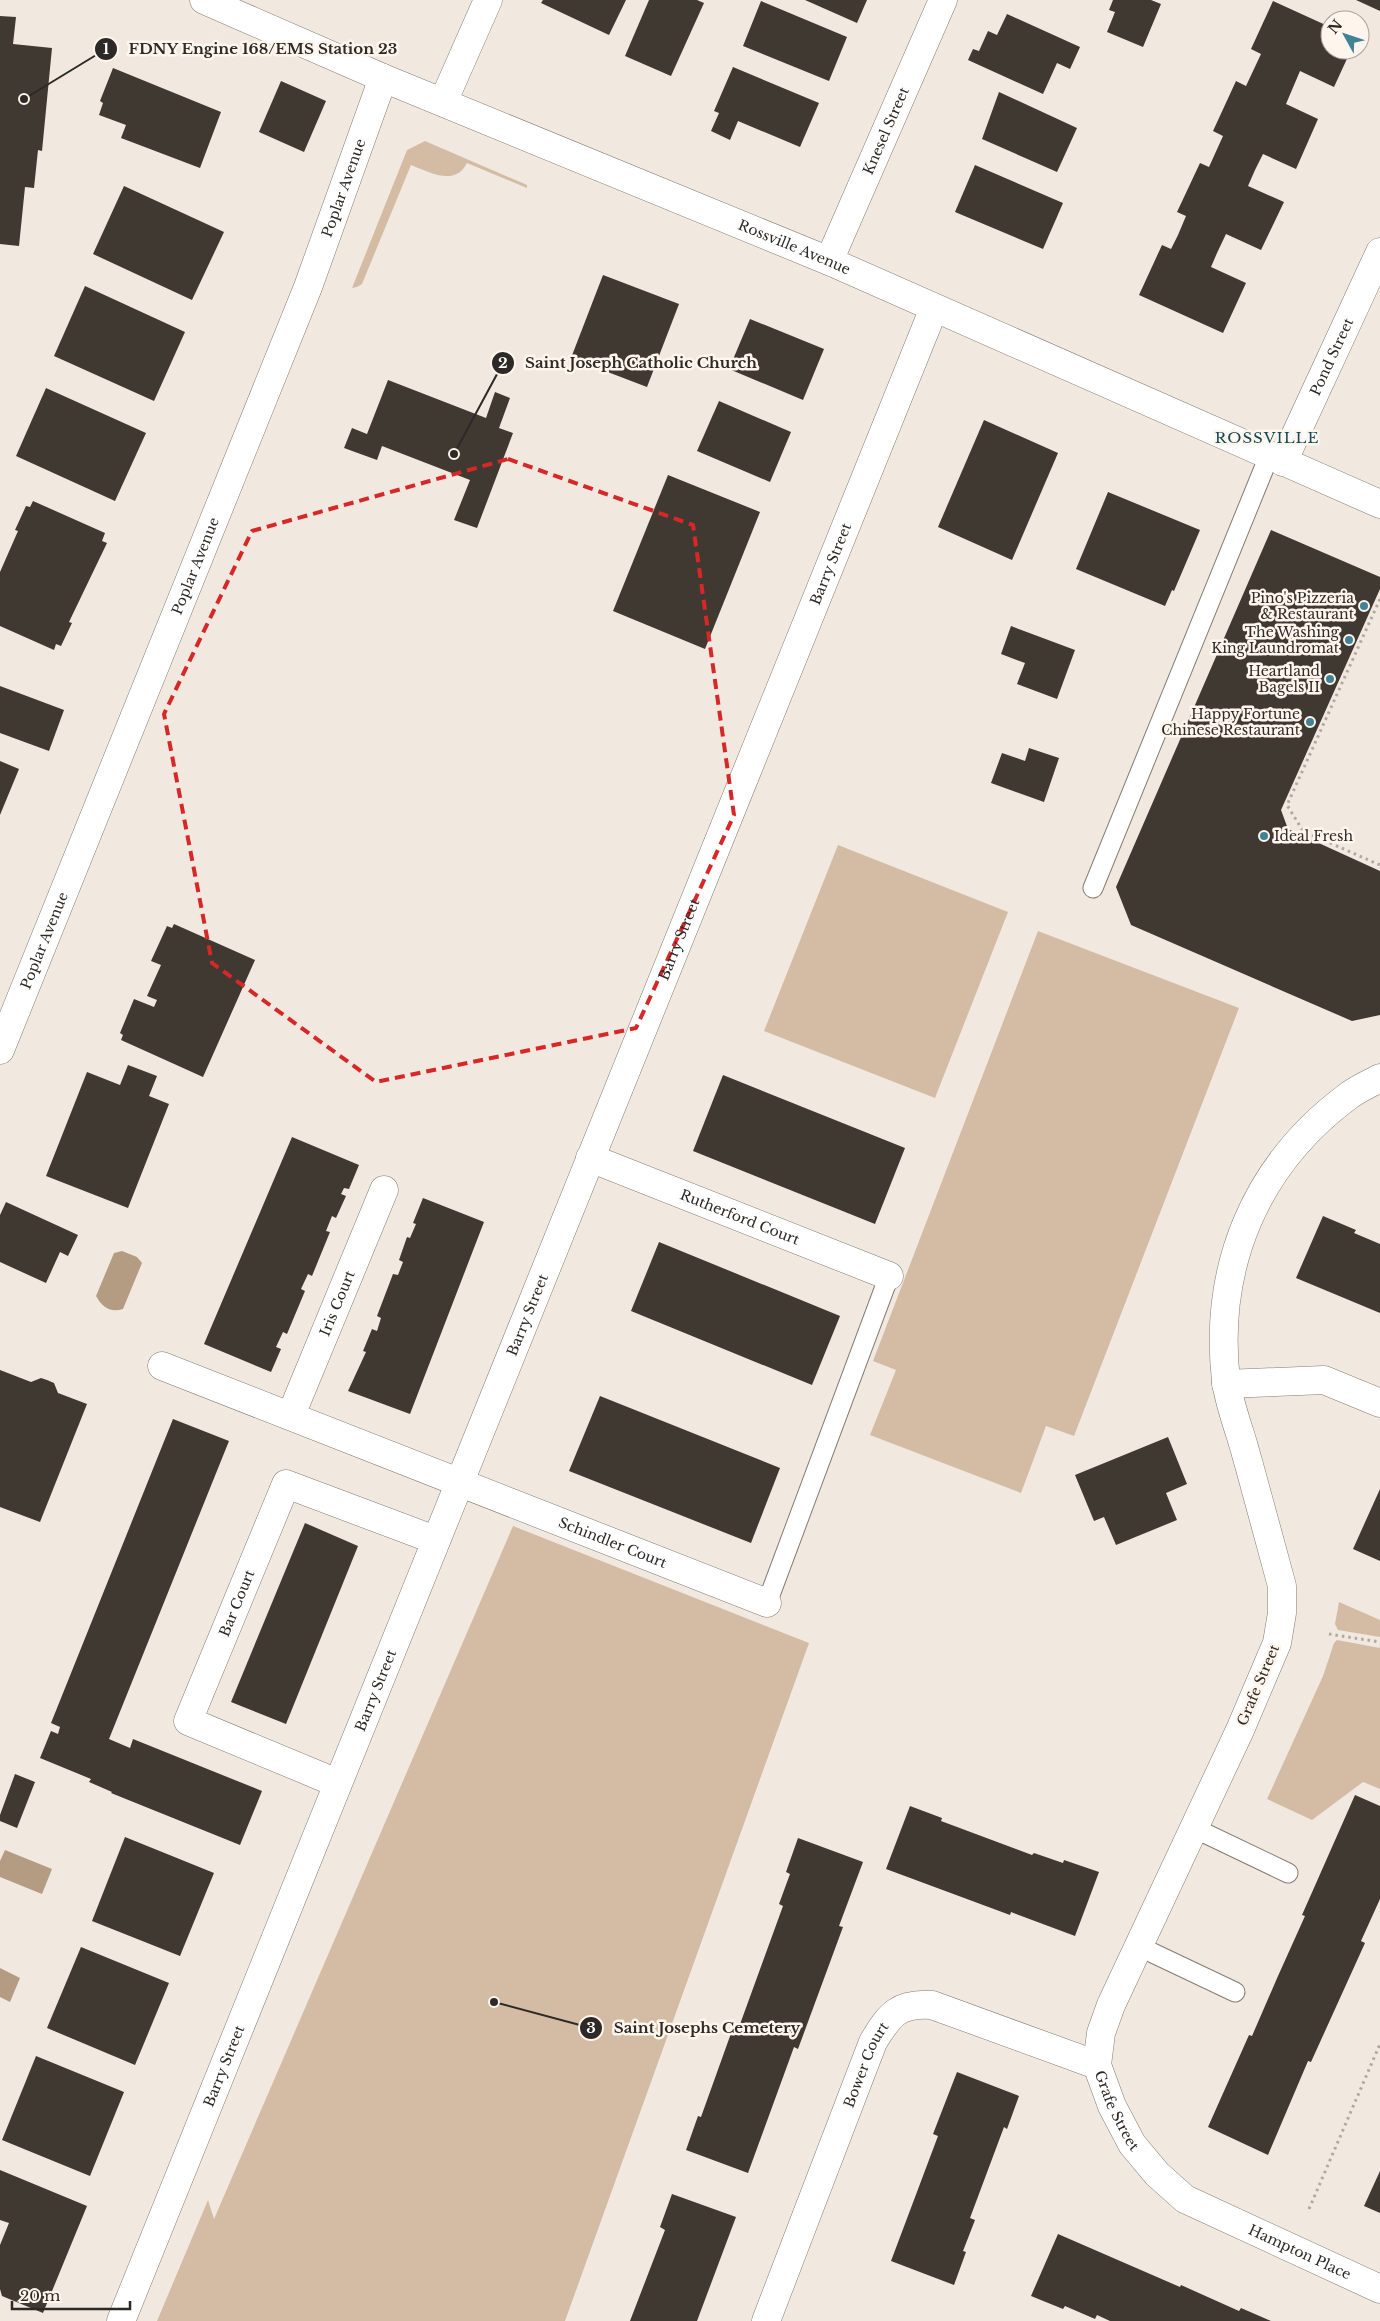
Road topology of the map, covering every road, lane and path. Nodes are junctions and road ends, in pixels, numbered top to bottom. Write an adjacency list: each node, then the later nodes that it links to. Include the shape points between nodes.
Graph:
1 (204, 0): 4 (street, Rossville Avenue)
2 (488, 0): 5 (street)
3 (943, 0): 7 (street, Knesel Street)
4 (383, 78): 5 (street, Rossville Avenue); 14 (street, Poplar Avenue, via 308,287)
5 (443, 102): 7 (street, Rossville Avenue)
6 (1380, 252): 9 (street, Pond Street)
7 (829, 261): 8 (street, Rossville Avenue)
8 (934, 308): 9 (street, Rossville Avenue); 16 (street, Barry Street)
9 (1276, 459): 10 (street, Rossville Avenue); 13 (lane)
10 (1380, 504)
11 (1380, 599): 12 (path, via 1288,805 1303,831)
12 (1380, 865)
13 (1094, 888)
14 (0, 1050)
15 (1380, 1078): 20 (street, Grafe Street, via 1348,1096 1313,1125 1282,1159 1255,1203 1239,1238 1226,1290 1223,1336)
16 (590, 1158): 18 (street, Rutherford Court); 23 (street, Barry Street)
17 (384, 1190): 22 (street, Iris Court)
18 (889, 1276): 25 (lane)
19 (162, 1366): 22 (street)
20 (1226, 1384): 21 (street, via 1324,1380); 29 (street, Grafe Street, via 1282,1586 1282,1614 1277,1643)
21 (1380, 1403)
22 (291, 1415): 23 (street)
23 (459, 1482): 24 (street, Barry Street); 25 (street, Schindler Court)
24 (435, 1540): 28 (street, Barry Street); 28 (street, Bar Court, via 286,1484 188,1721)
25 (767, 1603)
26 (1329, 1634): 27 (path)
27 (1380, 1642)
28 (337, 1783): 38 (street, Barry Street)
29 (1194, 1828): 30 (lane); 31 (street, Grafe Street)
30 (1288, 1873)
31 (1138, 1946): 32 (lane); 34 (street, Grafe Street, via 1107,2014)
32 (1235, 1992)
33 (1380, 2044): 35 (path)
34 (1097, 2065): 36 (street, Grafe Street, via 1112,2106 1132,2144 1156,2174 1185,2198); 39 (street, Bower Court, via 932,2005 916,2004 895,2011 873,2042)
35 (1310, 2209)
36 (1222, 2216): 37 (street, Hampton Place)
37 (1380, 2288)
38 (120, 2321)
39 (766, 2321)

